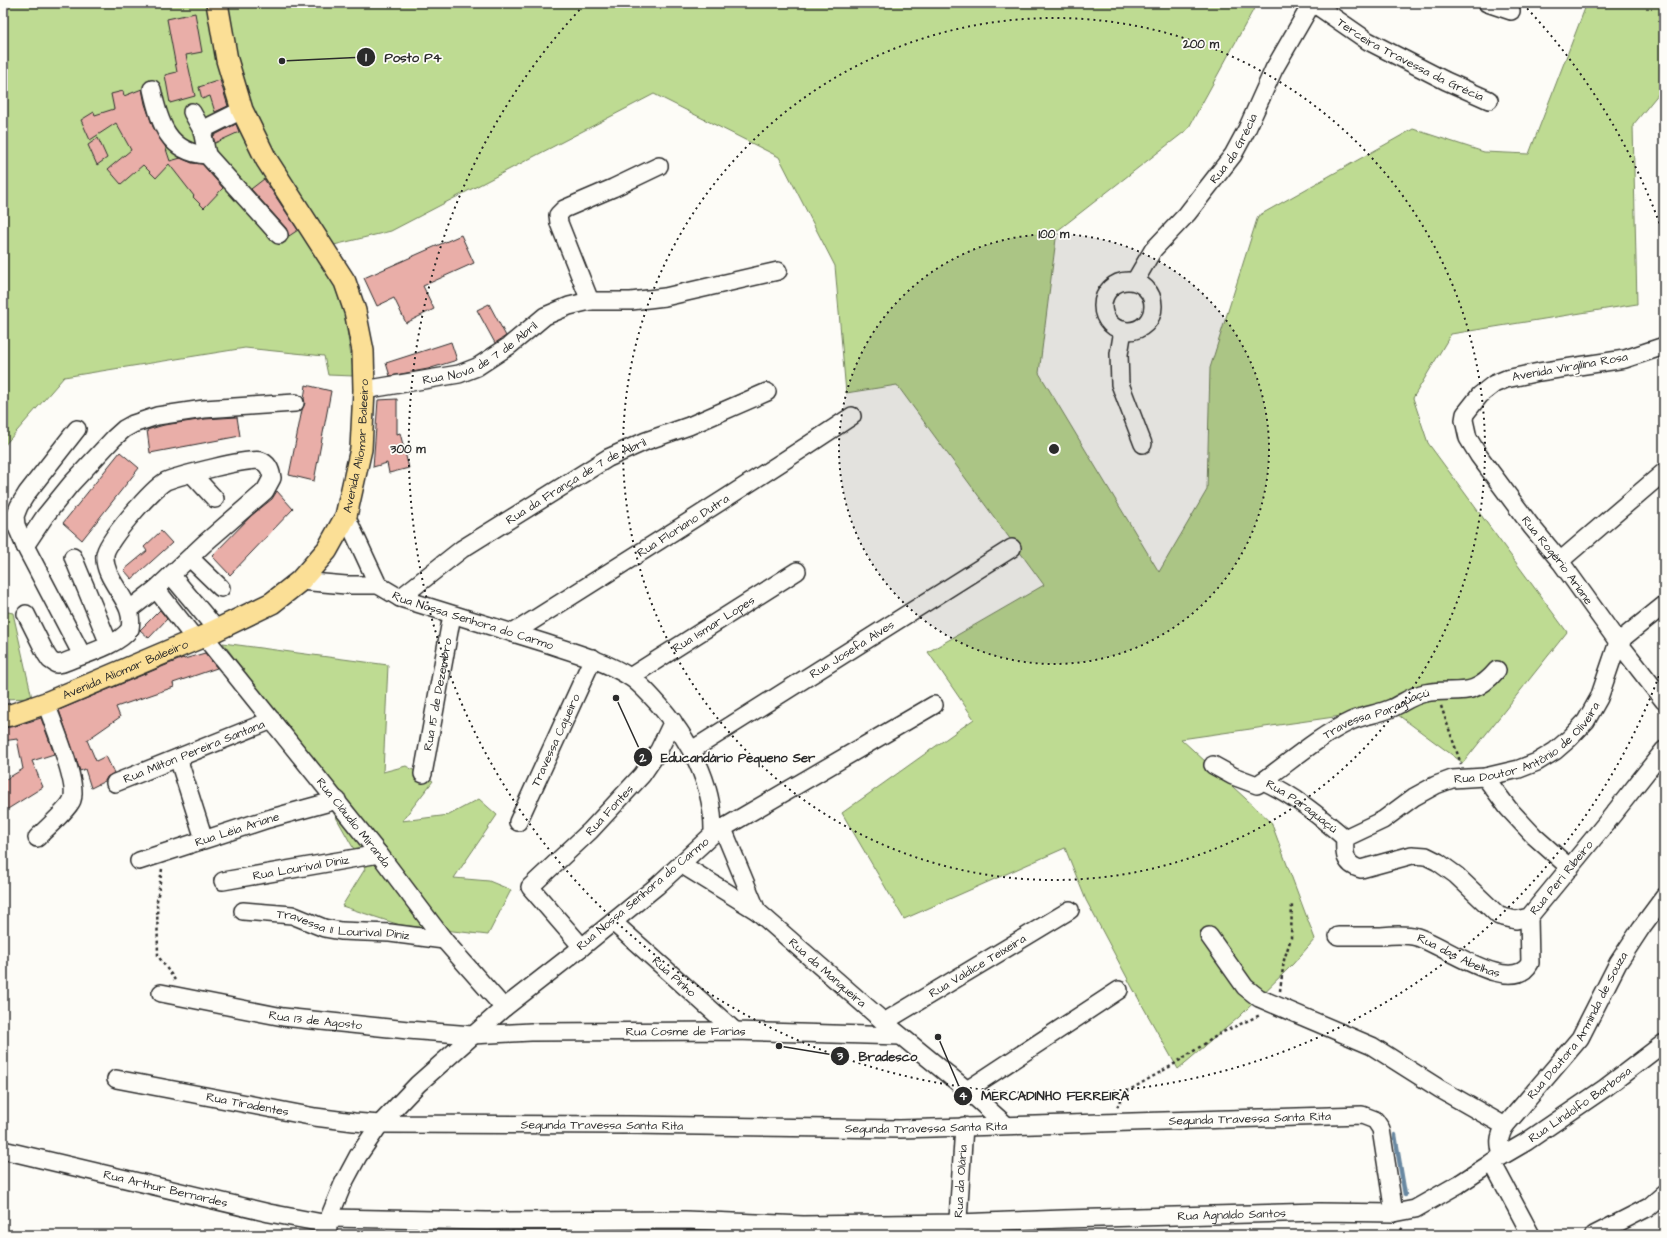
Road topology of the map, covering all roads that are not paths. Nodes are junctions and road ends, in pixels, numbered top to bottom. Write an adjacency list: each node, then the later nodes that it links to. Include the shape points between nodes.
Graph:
1 (217, 3): 7 (main road, Avenida Aliomar Baleeiro, via 227,60)
2 (1313, 3): 6 (street, Terceira Travessa da Grécia, via 1368,41); 14 (street, Rua da Grécia, via 1274,68 1233,155 1187,214 1153,250)
3 (1487, 3): 4 (street)
4 (1511, 11)
5 (152, 89): 10 (street, via 167,135 186,151 196,155)
6 (1489, 100)
7 (242, 110): 9 (street); 18 (main road, Avenida Aliomar Baleeiro, via 266,159 345,282 364,351)
8 (192, 112): 9 (street)
9 (202, 130): 10 (street)
10 (207, 155): 12 (street)
11 (659, 166): 15 (street, via 564,209 558,215)
12 (279, 235)
13 (778, 271): 15 (street, Rua Nova de 7 de Abril, via 665,297 630,301)
14 (1135, 281): 16 (street, via 1149,292 1153,308 1145,324 1131,330); 16 (street, via 1118,283 1111,287 1104,300 1104,312 1110,323)
15 (590, 300): 18 (street, Rua Nova de 7 de Abril, via 545,316 477,368 459,374)
16 (1123, 330): 24 (street, via 1119,354 1120,384)
17 (1664, 346): 21 (street, Avenida Virgilina Rosa, via 1625,359 1506,379 1487,389 1473,402)
18 (364, 390): 28 (main road, Avenida Aliomar Baleeiro, via 361,449)
19 (767, 392): 40 (street, Rua da França de 7 de Abril, via 608,458 462,549)
20 (295, 403): 29 (street, via 204,409 156,416 133,424 114,438 71,484)
21 (1466, 414): 33 (street, Rua Rogério Ariane, via 1464,425 1468,438 1531,526)
22 (852, 416): 45 (street, Rua Floriano Dutra, via 727,499)
23 (77, 429): 29 (street, via 19,506 15,516 16,525)
24 (1143, 444)
25 (1664, 472): 33 (street)
26 (192, 474): 27 (street); 32 (street, via 250,461 261,461 269,466 272,478 265,491); 42 (street, via 166,482 150,493 113,537 107,548 104,555 107,567)
27 (215, 499)
28 (346, 516): 36 (main road, Avenida Aliomar Baleeiro, via 327,550); 37 (street, Rua Nossa Senhora do Carmo)
29 (25, 546): 49 (street)
30 (1012, 548): 59 (street, Rua Josefa Alves)
31 (73, 557): 48 (street)
32 (190, 558): 35 (street); 38 (street)
33 (1560, 561): 47 (street, Rua Rogério Ariane)
34 (797, 571): 52 (street, Rua Ismar Lopes)
35 (171, 575): 39 (street); 46 (street)
36 (300, 581): 37 (street, Rua Nossa Senhora do Carmo); 46 (main road, Avenida Aliomar Baleeiro, via 272,603)
37 (378, 585): 40 (street, Rua Nossa Senhora do Carmo)
38 (221, 588)
39 (156, 589): 42 (street); 46 (street)
40 (400, 598): 44 (street, Rua Nossa Senhora do Carmo)
41 (1664, 604): 47 (street)
42 (129, 610): 48 (street, via 130,629 126,635)
43 (26, 614): 49 (street, via 50,660 56,664 63,663)
44 (452, 615): 45 (street, Rua Nossa Senhora do Carmo); 63 (street, Rua 15 de Dezembro)
45 (513, 633): 50 (street, Rua Nossa Senhora do Carmo)
46 (206, 635): 54 (main road, Avenida Aliomar Baleeiro); 57 (street, Rua Cláudio Miranda)
47 (1618, 642): 53 (street, Rua Rogério Ariane); 64 (street, Rua Doutor Antônio de Oliveira, via 1599,698 1586,721 1570,738 1537,762 1519,770)
48 (109, 644): 49 (street)
49 (82, 655)
50 (592, 658): 52 (street, Rua Nossa Senhora do Carmo); 68 (street, Travessa Cajueiro)
51 (1497, 670): 65 (street, Travessa Paraguaçú, via 1489,680 1474,689 1424,693 1392,708 1360,717 1301,752)
52 (630, 677): 58 (street, Rua Nossa Senhora do Carmo, via 651,695)
53 (1664, 701)
54 (46, 703): 56 (main road, Avenida Aliomar Baleeiro); 70 (street, via 64,753 73,794 69,805)
55 (934, 705): 69 (street)
56 (3, 716)
57 (272, 720): 61 (street, Rua Milton Pereira Santana); 67 (street, Rua Cláudio Miranda)
58 (673, 721): 59 (street, Rua Nossa Senhora do Carmo); 87 (street, Rua Fontes, via 659,750 637,781 590,831 530,887)
59 (692, 750): 69 (street, Rua Nossa Senhora do Carmo, via 710,795)
60 (1664, 750): 76 (street, Rua Peri Ribeiro)
61 (178, 758): 66 (street, Rua Milton Pereira Santana); 72 (street)
62 (1213, 765): 65 (street, Rua Paraguaçú, via 1257,785)
63 (423, 774)
64 (1485, 777): 71 (street, Rua Doutor Antônio de Oliveira, via 1452,779 1436,785 1414,797 1383,820); 76 (street, via 1508,808 1534,836)
65 (1263, 781): 71 (street, Rua Paraguaçú, via 1314,811)
66 (115, 783)
67 (337, 800): 72 (street, Rua Léia Ariane); 73 (street, Rua Cláudio Miranda)
68 (518, 822)
69 (718, 832): 75 (street, Rua Nossa Senhora do Carmo); 81 (street)
70 (36, 838)
71 (1345, 838): 82 (street, Rua Peri Ribeiro, via 1344,851 1347,860 1355,868 1361,869 1412,855 1426,856 1456,874 1499,916 1516,920)
72 (204, 839): 74 (street, Rua Léia Ariane)
73 (379, 854): 77 (street, Rua Lourival Diniz); 86 (street, Rua Cláudio Miranda)
74 (139, 861)
75 (681, 864): 81 (street, Rua da Mangueira); 83 (street, Rua Nossa Senhora do Carmo)
76 (1570, 868): 82 (street, Rua Peri Ribeiro)
77 (223, 882)
78 (1664, 897): 101 (street, Rua Doutora Arminda de Souza, via 1618,963 1580,1038)
79 (1070, 910): 91 (street, Rua Valdice Teixeira)
80 (243, 911): 86 (street, Travessa 11 Lourival Diniz, via 292,916 340,931 390,933)
81 (757, 912): 91 (street, Rua da Mangueira)
82 (1529, 917): 85 (street, Rua das Abelhas, via 1530,963 1519,974 1495,972 1469,963 1417,937)
83 (613, 922): 87 (street, Rua Nossa Senhora do Carmo); 92 (street, Rua Pinho)
84 (1208, 936): 101 (street, via 1245,987 1259,998 1372,1046)
85 (1338, 936)
86 (444, 940): 90 (street, Rua Cláudio Miranda)
87 (582, 948): 90 (street, Rua Nossa Senhora do Carmo)
88 (1119, 990): 97 (street)
89 (162, 993): 93 (street, Rua 13 de Agosto, via 283,1017)
90 (504, 1008): 93 (street, Rua Nossa Senhora do Carmo)
91 (884, 1022): 94 (street, Rua da Mangueira)
92 (735, 1031): 93 (street, Rua Cosme de Farias, via 531,1032); 94 (street, Rua Cosme de Farias)
93 (472, 1035): 98 (street, Rua Nossa Senhora do Carmo, via 418,1084)
94 (900, 1036): 97 (street, Rua da Mangueira)
95 (1664, 1043): 103 (street, Rua Lindolfo Barbosa, via 1599,1092)
96 (116, 1079): 98 (street, Rua Tiradentes, via 315,1117)
97 (967, 1090): 99 (street, Rua da Mangueira)
98 (380, 1124): 100 (street, Segunda Travessa Santa Rita, via 900,1129); 106 (street, Rua Nossa Senhora do Carmo, via 343,1184)
99 (1006, 1125): 100 (street, Segunda Travessa Santa Rita); 105 (street, Segunda Travessa Santa Rita, via 1362,1115 1375,1120 1381,1128)
100 (964, 1126): 107 (street, Rua da Olária)
101 (1505, 1126): 103 (street, Rua Doutora Arminda de Souza, via 1500,1135)
102 (3, 1150): 106 (street, Rua Arthur Bernardes)
103 (1497, 1159): 105 (street, Rua Agnaldo Santos, via 1415,1209); 109 (street, Rua Doutora Arminda de Souza)
104 (1664, 1194): 108 (street, via 1648,1207)
105 (1394, 1213): 107 (street, Rua Agnaldo Santos, via 1320,1212 1064,1219)
106 (326, 1229): 107 (street, Rua Arthur Bernardes, via 487,1222 686,1220)
107 (957, 1229)
108 (1600, 1234)
109 (1531, 1235)

